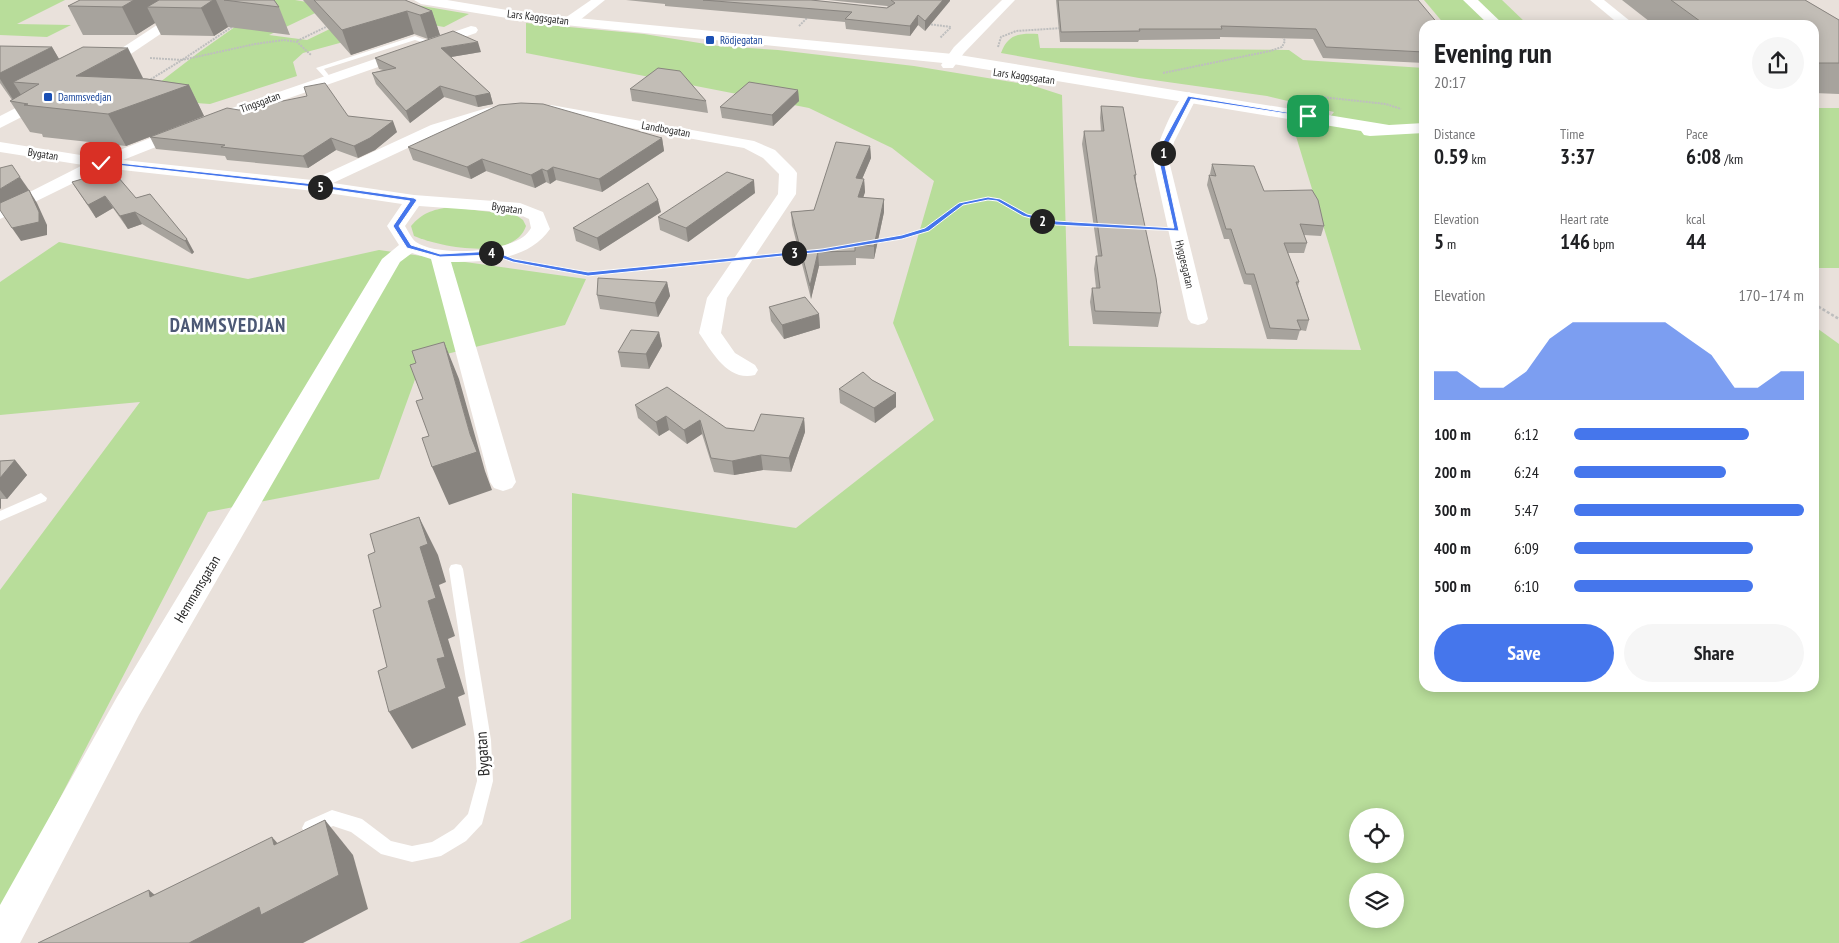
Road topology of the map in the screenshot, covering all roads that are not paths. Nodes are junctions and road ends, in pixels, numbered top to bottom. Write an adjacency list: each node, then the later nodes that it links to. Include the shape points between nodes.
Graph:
1 (204, 0): 12 (street)
2 (420, 0): 9 (street, Lars Kaggsgatan)
3 (598, 0): 9 (street)
4 (1009, 0): 11 (street)
5 (1470, 0): 7 (street)
6 (1596, 0): 8 (street)
7 (1492, 20)
8 (1622, 20)
9 (570, 21): 11 (street, Lars Kaggsgatan, via 678,36)
10 (471, 30): 18 (street, Tingsgatan, via 324,73)
11 (950, 62): 14 (street, Lars Kaggsgatan)
12 (86, 76)
13 (63, 89): 15 (street)
14 (1188, 101): 16 (street, Lars Kaggsgatan, via 1316,127 1365,131); 24 (street, Hyggesgatan, via 1166,142 1161,161)
15 (0, 123)
16 (1419, 128)
17 (0, 147): 18 (street, Bygatan)
18 (101, 163): 19 (street, Bygatan); 21 (street, Tingsgatan)
19 (314, 186): 20 (street, Bygatan); 25 (street, Landbogatan, via 459,119 491,111 547,109 748,144 769,154 788,173 787,194 717,298 710,333 727,358)
20 (414, 200): 22 (street, via 396,226); 23 (street, Bygatan, via 520,208 537,216 540,229 530,241 506,251)
21 (0, 214)
22 (409, 246): 23 (street, Bygatan); 31 (street, Hemmansgatan, via 392,259 128,706)
23 (440, 256): 26 (street)
24 (1198, 319)
25 (747, 370)
26 (503, 482)
27 (41, 498): 28 (lane)
28 (0, 516)
29 (456, 568): 30 (lane, Bygatan, via 483,740 485,781 476,818 460,835 435,850 412,854 386,848 356,825 332,818)
30 (296, 835)
31 (0, 942)

